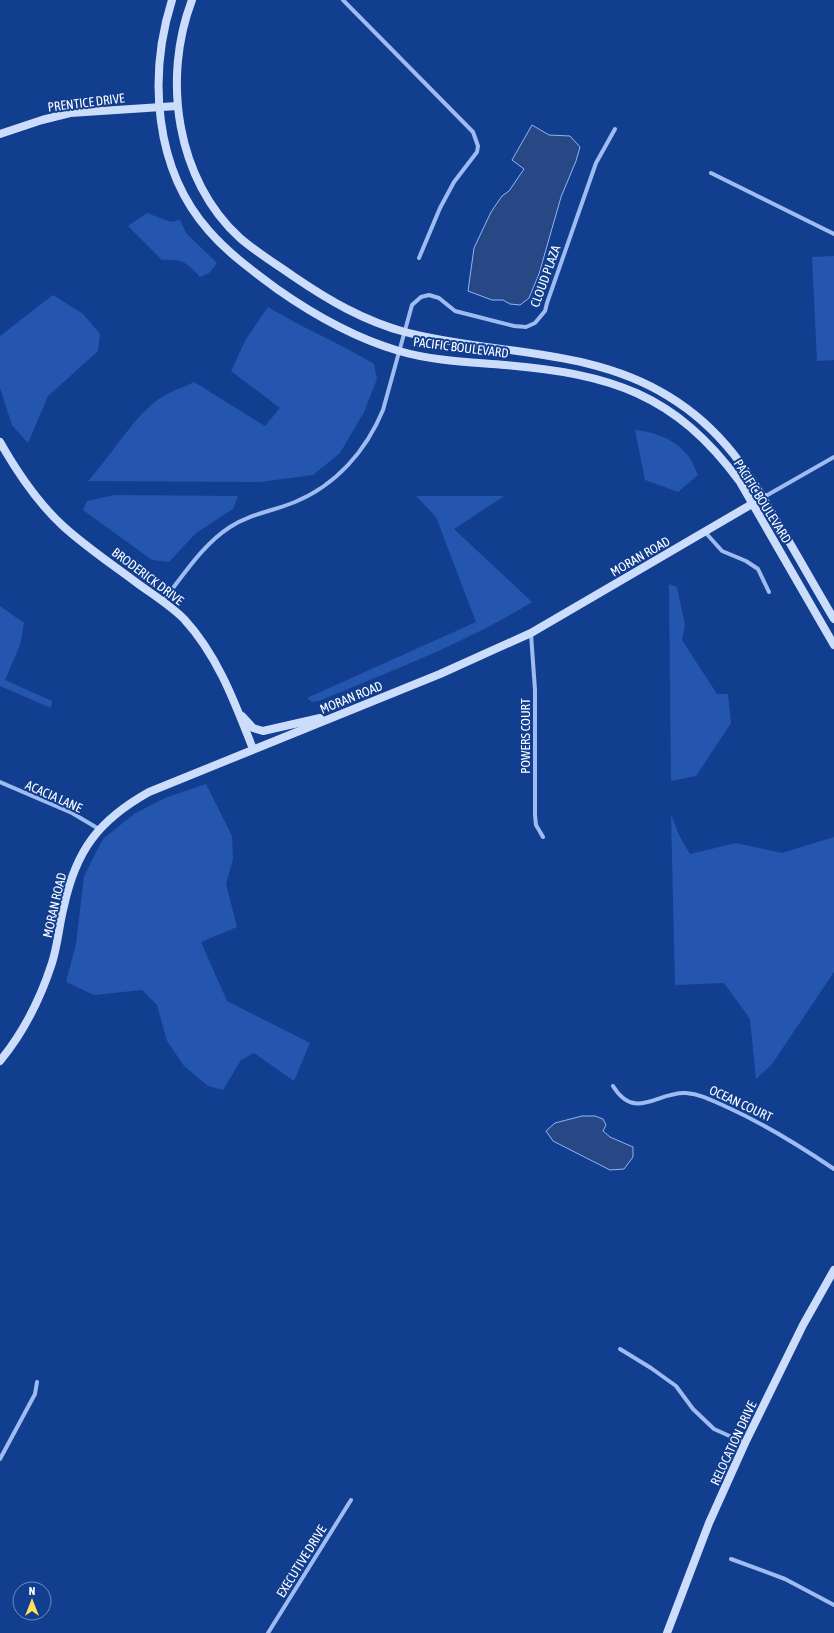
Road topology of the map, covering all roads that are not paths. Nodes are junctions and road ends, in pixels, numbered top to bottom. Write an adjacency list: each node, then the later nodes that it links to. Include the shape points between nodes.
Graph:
1 (172, 0): 4 (street, PACIFIC BOULEVARD, via 159,58)
2 (192, 0): 5 (street, PACIFIC BOULEVARD, via 181,41 177,73)
3 (343, 0): 10 (street, via 473,132 476,138 477,152 454,182)
4 (159, 106): 5 (street, PRENTICE DRIVE); 7 (street, PRENTICE DRIVE, via 58,115); 12 (street, PACIFIC BOULEVARD, via 163,134 172,165 187,198 208,230 241,263 311,312)
5 (178, 106): 11 (street, PACIFIC BOULEVARD, via 188,153 197,177 215,209 240,238 340,306)
6 (615, 129): 11 (street, CLOUD PLAZA, via 596,163 545,311 535,323 526,327 514,326 455,311 439,298 430,295 421,297 412,305)
7 (0, 134)
8 (711, 173): 9 (street)
9 (834, 234)
10 (418, 258)
11 (403, 332): 12 (street); 15 (street, PACIFIC BOULEVARD, via 590,364 642,382 678,403 706,424 736,456)
12 (399, 351): 16 (street, PACIFIC BOULEVARD, via 432,358 567,372 629,389 666,409 702,438 729,468); 19 (street, via 383,410 358,455 339,474 316,491 295,502 249,517 229,528 201,553)
13 (0, 442): 19 (street, BRODERICK DRIVE, via 24,481 63,526)
14 (834, 457): 15 (street, MORAN ROAD)
15 (764, 497): 16 (street, MORAN ROAD); 20 (street, PACIFIC BOULEVARD)
16 (753, 504): 17 (street, MORAN ROAD); 22 (street, PACIFIC BOULEVARD)
17 (705, 532): 18 (street, via 722,551 758,569); 21 (street, MORAN ROAD)
18 (769, 592)
19 (162, 601): 23 (street, BRODERICK DRIVE, via 182,618 207,648)
20 (834, 619)
21 (531, 633): 24 (street, MORAN ROAD); 28 (street, POWERS COURT, via 535,690 535,815 536,825)
22 (834, 645)
23 (237, 710): 24 (street, via 253,728 266,731); 25 (street, BRODERICK DRIVE)
24 (352, 710): 25 (street, MORAN ROAD)
25 (253, 749): 27 (street, MORAN ROAD, via 149,792 114,814)
26 (0, 782): 27 (street, ACACIA LANE)
27 (99, 829): 29 (street, MORAN ROAD, via 84,850 72,877 63,907 57,944 44,986)
28 (544, 837)
29 (0, 1062)
30 (613, 1086): 31 (street, OCEAN COURT, via 620,1098 630,1102 656,1101 670,1095 685,1093 701,1096 763,1124)
31 (834, 1169)
32 (834, 1270): 35 (street, RELOCATION DRIVE, via 803,1325)
33 (620, 1349): 35 (street, via 676,1386 693,1409 714,1429)
34 (37, 1382): 36 (street, via 35,1394)
35 (745, 1443): 41 (street, RELOCATION DRIVE, via 709,1523)
36 (0, 1459)
37 (351, 1500): 40 (street, EXECUTIVE DRIVE)
38 (731, 1559): 39 (street, via 785,1579)
39 (834, 1605)
40 (268, 1633)
41 (667, 1633)

